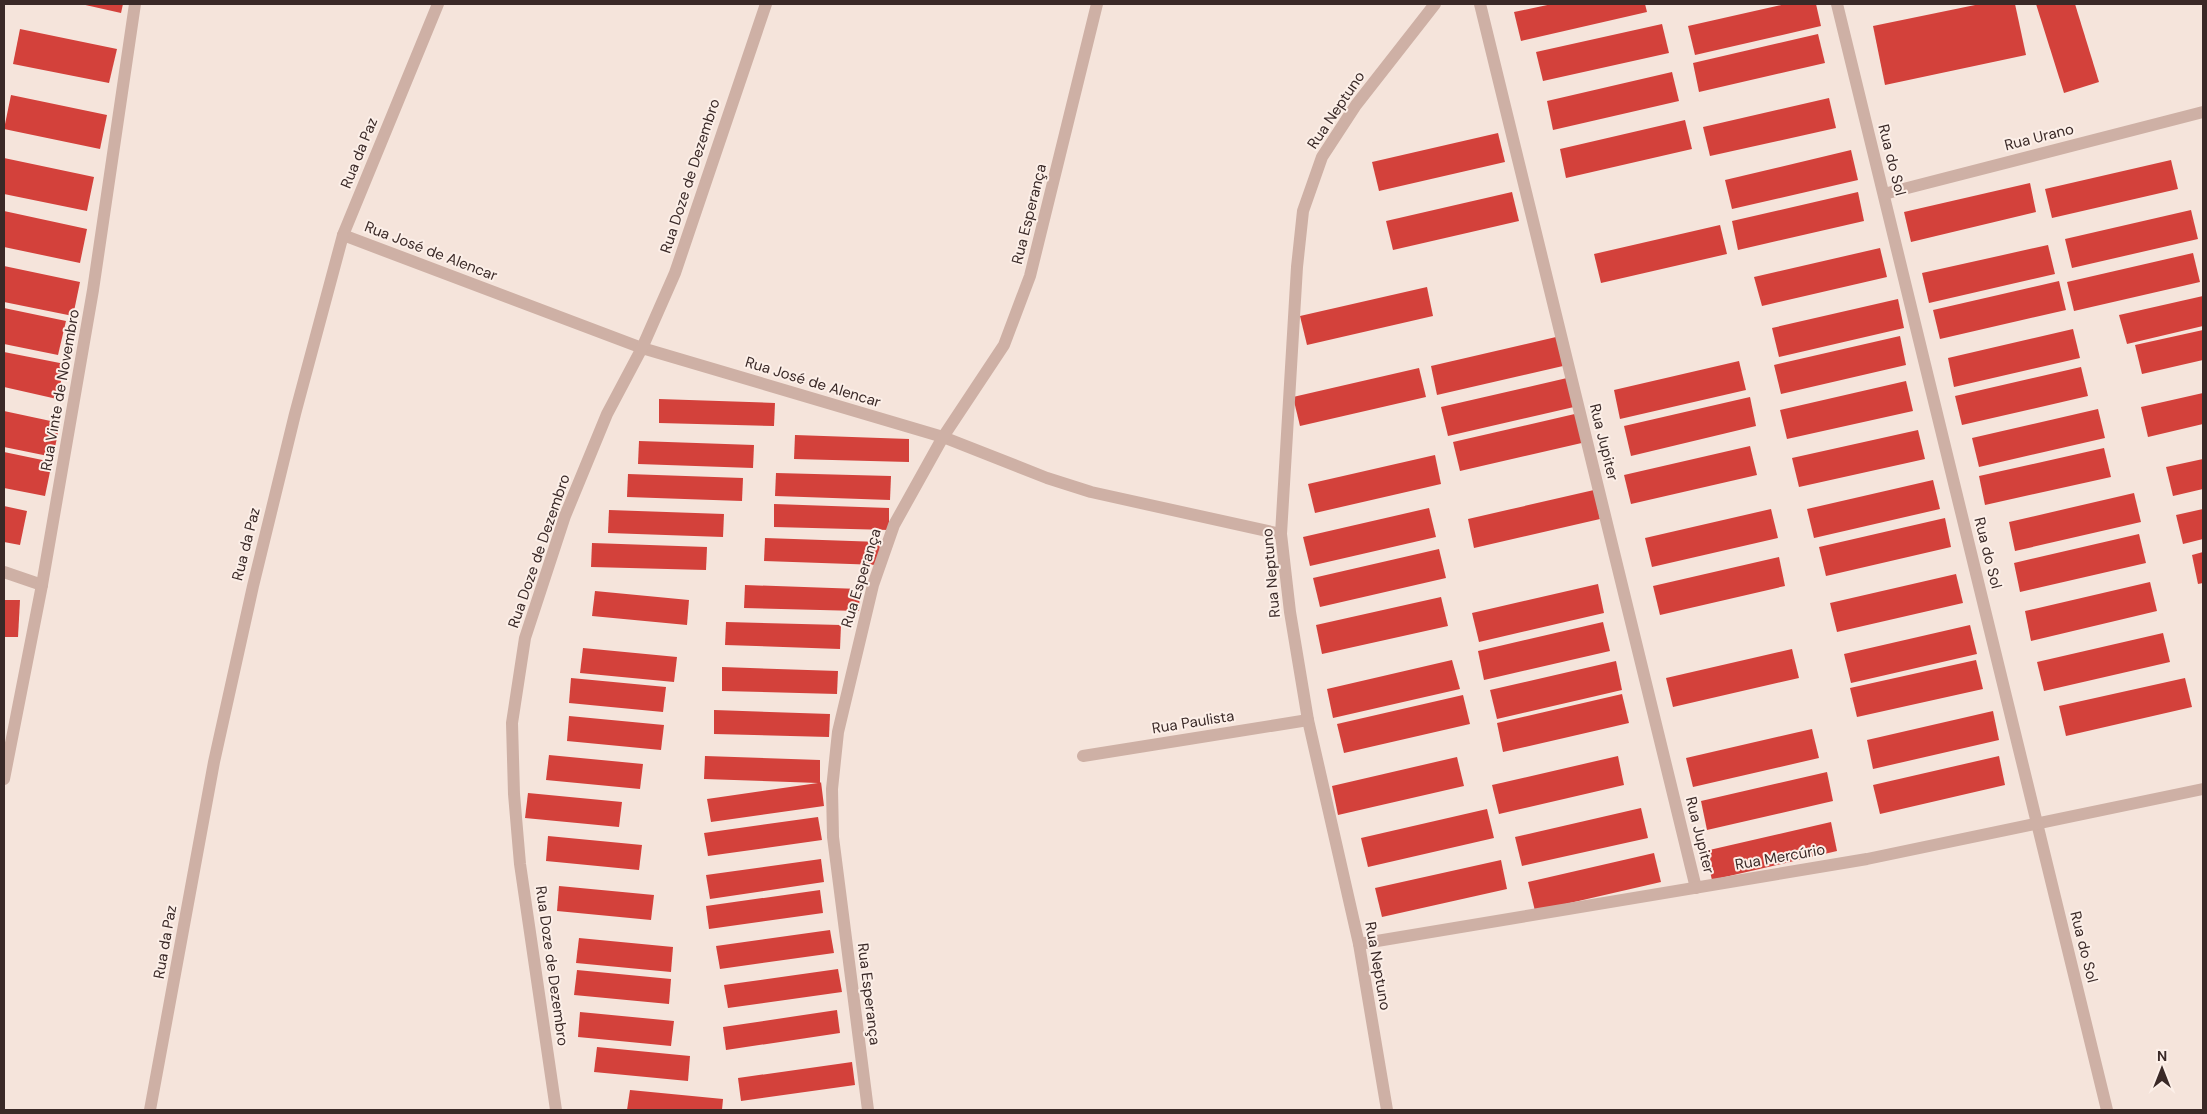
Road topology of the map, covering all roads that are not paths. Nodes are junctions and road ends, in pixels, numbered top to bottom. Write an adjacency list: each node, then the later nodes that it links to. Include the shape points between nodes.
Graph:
1 (135, 4): 15 (street, Rua Vinte de Novembro, via 94,290)
2 (438, 4): 10 (street, Rua da Paz)
3 (766, 4): 11 (street, Rua Doze de Dezembro, via 675,273)
4 (1097, 4): 12 (street, Rua Esperança, via 1030,276 1018,312 1004,345)
5 (1435, 4): 13 (street, Rua Neptuno, via 1356,105 1322,157 1303,211)
6 (1480, 4): 21 (street, Rua Jupiter)
7 (1837, 4): 9 (street, Rua do Sol)
8 (2203, 112): 9 (street, Rua Urano)
9 (1884, 194): 20 (street, Rua do Sol)
10 (344, 235): 11 (street, Rua José de Alencar); 23 (street, Rua da Paz, via 295,414 249,605 212,772)
11 (642, 348): 12 (street, Rua José de Alencar); 24 (street, Rua Doze de Dezembro, via 607,414 565,516 526,638 512,723 520,864)
12 (943, 437): 13 (street, Rua José de Alencar, via 1092,492); 25 (street, Rua Esperança, via 894,525 873,585 837,742 832,789 833,837)
13 (1281, 534): 16 (street, Rua Neptuno)
14 (4, 572): 15 (street)
15 (42, 585): 18 (street, Rua Vinte de Novembro)
16 (1308, 720): 17 (street, Rua Paulista); 22 (street, Rua Neptuno)
17 (1083, 756)
18 (4, 779)
19 (2203, 789): 20 (street, Rua Mercúrio)
20 (2037, 825): 21 (street, Rua Mercúrio, via 1867,859); 27 (street, Rua do Sol)
21 (1696, 888): 22 (street, Rua Mercúrio)
22 (1359, 944): 26 (street, Rua Neptuno)
23 (150, 1110)
24 (556, 1110)
25 (868, 1110)
26 (1387, 1110)
27 (2107, 1110)

